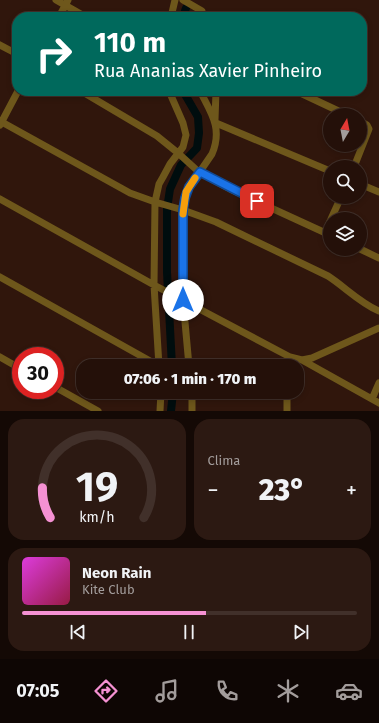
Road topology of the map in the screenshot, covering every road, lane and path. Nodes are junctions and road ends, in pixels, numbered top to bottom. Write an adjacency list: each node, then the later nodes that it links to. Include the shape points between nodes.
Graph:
1 (56, 0): 4 (street)
2 (175, 0): 7 (street)
3 (182, 0): 8 (street)
4 (67, 2): 5 (street); 6 (street)
5 (62, 12)
6 (80, 12)
7 (172, 12)
8 (200, 12)
9 (0, 45): 10 (street)
10 (12, 51)
11 (15, 96): 19 (street)
12 (89, 96): 22 (street, via 157,136)
13 (171, 96): 22 (street, via 186,135)
14 (202, 96): 18 (street)
15 (216, 96): 18 (street)
16 (307, 96): 17 (street)
17 (333, 108)
18 (215, 122): 23 (street); 24 (street, via 215,147)
19 (0, 123): 28 (street, via 124,189)
20 (367, 126): 21 (street)
21 (367, 137)
22 (180, 155): 24 (street); 28 (street, via 159,184)
23 (323, 168)
24 (198, 171): 29 (street, via 186,192); 30 (street, via 230,189)
25 (367, 187): 26 (street)
26 (379, 192)
27 (0, 199): 34 (street)
28 (159, 203): 29 (street); 34 (street)
29 (181, 209): 35 (street); 36 (street, via 216,222 328,276)
30 (323, 232)
31 (367, 252): 32 (street)
32 (379, 258)
33 (0, 277): 40 (street)
34 (158, 287): 35 (street); 41 (street)
35 (180, 299): 39 (street); 42 (street)
36 (379, 311)
37 (379, 328): 44 (street)
38 (0, 357): 46 (street)
39 (290, 357): 43 (street)
40 (146, 359)
41 (159, 359)
42 (188, 359)
43 (298, 359)
44 (304, 360)
45 (304, 361): 52 (street)
46 (12, 364)
47 (379, 383): 52 (street)
48 (64, 392): 54 (street)
49 (161, 399): 55 (street)
50 (192, 399): 56 (street)
51 (287, 399): 57 (street)
52 (372, 399): 53 (street)
53 (379, 403)
54 (98, 411)
55 (160, 411)
56 (192, 411)
57 (287, 411)

